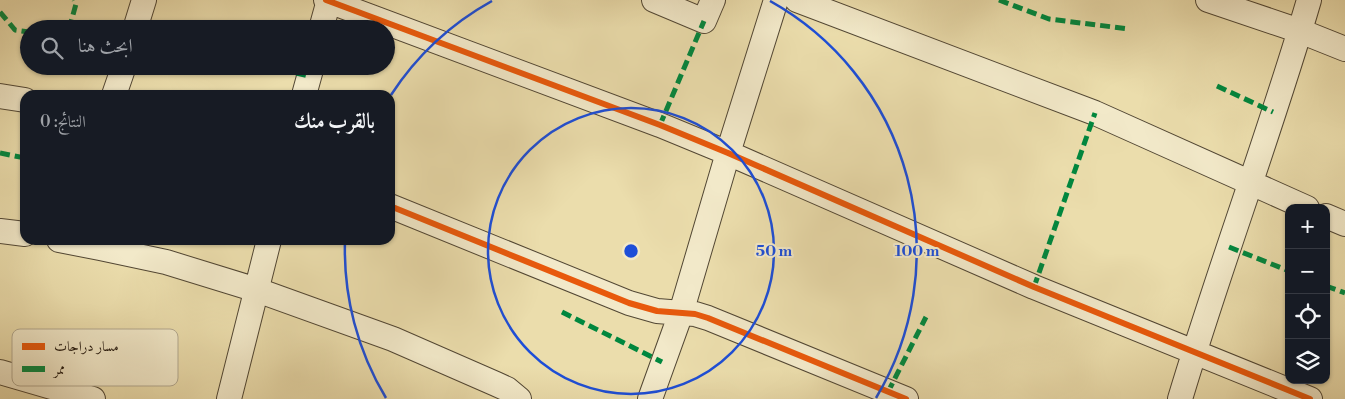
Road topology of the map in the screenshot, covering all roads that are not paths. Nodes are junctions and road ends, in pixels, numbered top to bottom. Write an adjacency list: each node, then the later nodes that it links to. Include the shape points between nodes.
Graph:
1 (144, 0): 9 (street)
2 (328, 0): 10 (street); 11 (street)
3 (654, 0): 4 (street, via 704,21)
4 (713, 0)
5 (776, 0): 21 (street)
6 (797, 0): 22 (street, via 1095,113)
7 (1208, 0): 13 (street)
8 (1309, 0): 13 (street)
9 (138, 20)
10 (323, 20)
11 (381, 20)
12 (395, 25): 21 (street)
13 (1300, 31): 14 (street); 22 (street)
14 (1345, 49)
15 (121, 75): 17 (street)
16 (310, 75): 18 (street)
17 (116, 90)
18 (305, 90)
19 (0, 96): 20 (street)
20 (20, 99)
21 (728, 153): 32 (street); 33 (street, via 1034,287)
22 (1250, 182): 23 (street); 33 (street)
23 (1298, 204)
24 (395, 208): 32 (street, via 629,303 657,312)
25 (1330, 218): 26 (street)
26 (1345, 224)
27 (0, 231): 28 (street)
28 (20, 233)
29 (85, 245): 31 (street, via 166,262)
30 (267, 245): 31 (street)
31 (256, 290): 36 (street); 37 (street, via 393,339 496,384)
32 (680, 313): 38 (street); 39 (street, via 708,318)
33 (1194, 352): 40 (street); 41 (street)
34 (37, 386): 35 (street)
35 (93, 399)
36 (229, 399)
37 (519, 399)
38 (650, 399)
39 (906, 399)
40 (1180, 399)
41 (1310, 399)

